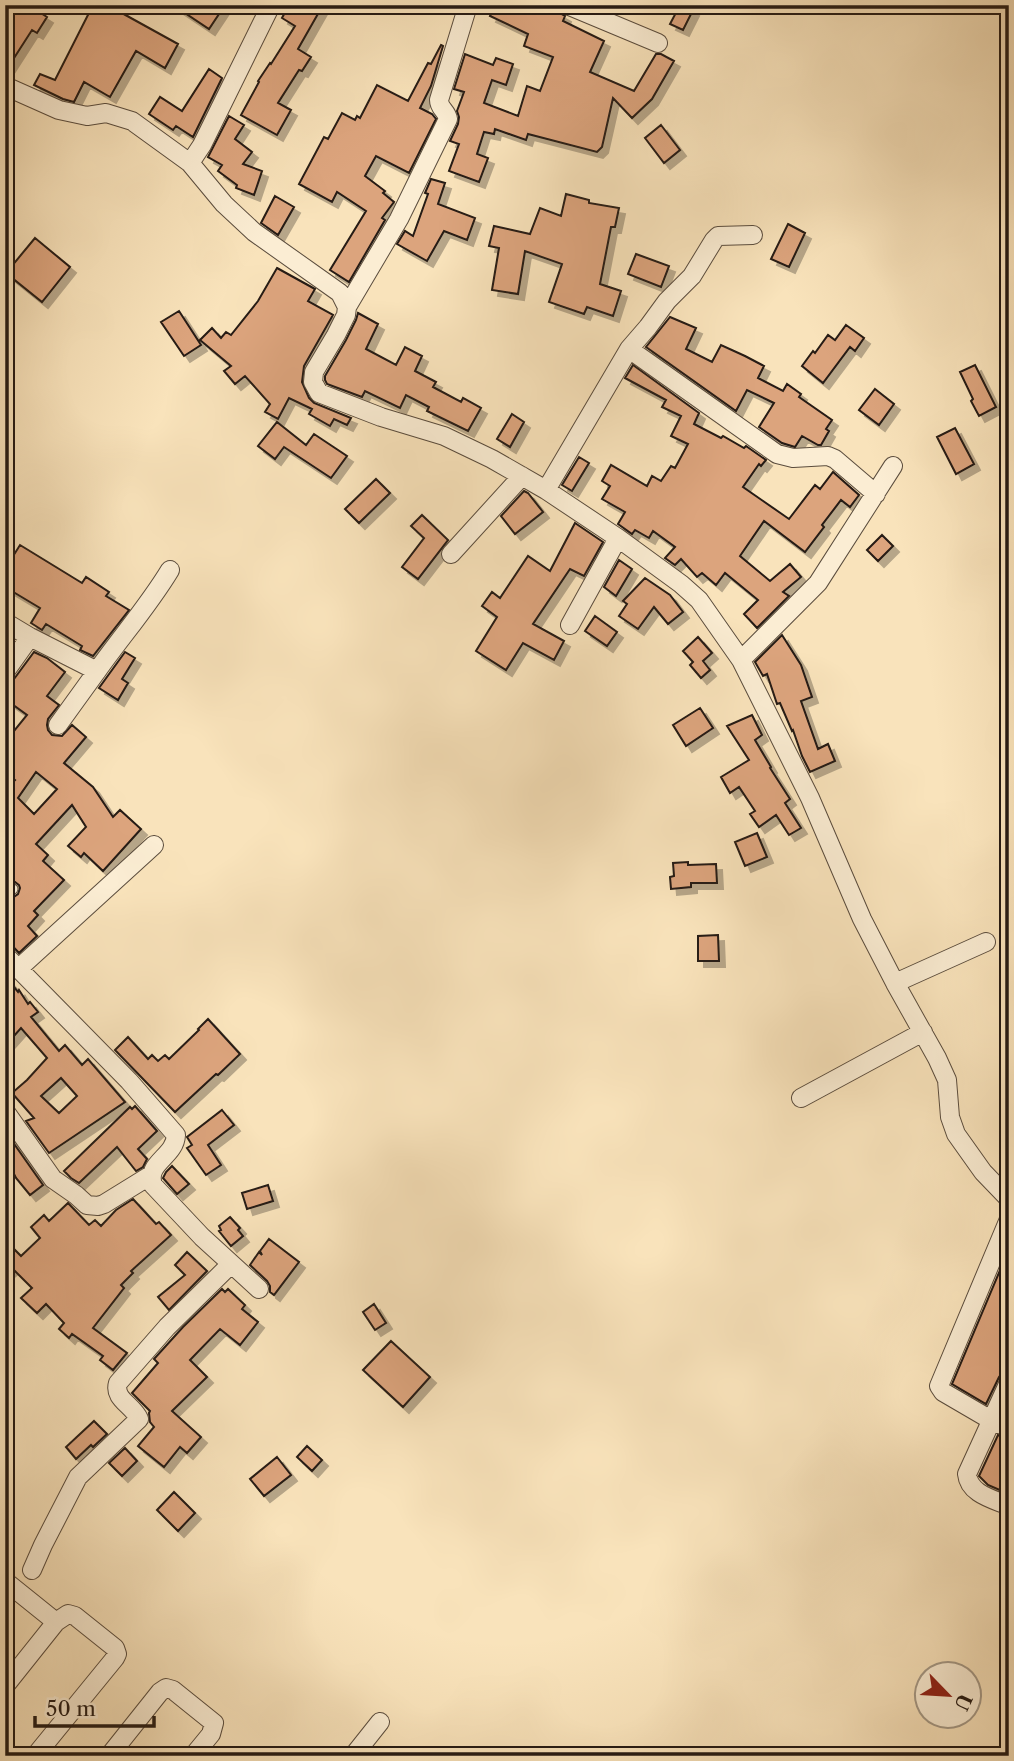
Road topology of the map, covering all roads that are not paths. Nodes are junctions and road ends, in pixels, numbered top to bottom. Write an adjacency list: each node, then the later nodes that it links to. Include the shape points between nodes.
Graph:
1 (271, 5): 6 (street)
2 (468, 5): 8 (street, via 439,100 448,119 399,219)
3 (567, 5): 4 (street)
4 (658, 43)
5 (5, 86): 6 (street, via 59,110 87,116 106,113 132,121)
6 (190, 163): 8 (street, via 254,232 333,287)
7 (752, 235): 9 (street, via 718,236 699,267)
8 (347, 307): 11 (street, via 337,335 314,372 318,393 444,436)
9 (629, 349): 12 (street); 13 (street, via 777,454 835,458)
10 (893, 466): 13 (street)
11 (522, 476): 12 (street); 15 (street)
12 (546, 490): 14 (street)
13 (876, 494): 20 (street, via 818,583)
14 (618, 538): 18 (street); 20 (street, via 699,600)
15 (451, 554)
16 (170, 570): 21 (street)
17 (5, 622): 19 (street)
18 (570, 625)
19 (30, 637): 21 (street); 22 (street)
20 (741, 660): 30 (street)
21 (97, 671): 23 (street)
22 (5, 672)
23 (58, 725)
24 (154, 845): 29 (street)
25 (13, 889): 26 (lane)
26 (5, 896)
27 (986, 942): 30 (street)
28 (5, 955): 29 (street)
29 (18, 969): 34 (street, via 176,1135 174,1146)
30 (895, 983): 31 (street)
31 (923, 1032): 32 (street); 35 (street, via 947,1080 956,1134)
32 (801, 1098)
33 (5, 1111): 34 (street, via 53,1179 87,1205 104,1204)
34 (151, 1175): 37 (street, via 153,1185 173,1209)
35 (1005, 1195)
36 (1009, 1219): 40 (street, via 939,1386)
37 (231, 1264): 38 (street); 43 (street, via 167,1326 118,1383 117,1394 139,1419 78,1476)
38 (259, 1289)
39 (1009, 1382): 40 (street)
40 (992, 1420): 41 (street); 42 (street, via 970,1465 968,1480 974,1490)
41 (1009, 1428)
42 (1009, 1506)
43 (32, 1570)
44 (5, 1581): 45 (street)
45 (57, 1622): 46 (street); 48 (street, via 68,1614 75,1616 117,1654)
46 (5, 1686)
47 (380, 1722): 51 (street)
48 (35, 1756)
49 (109, 1756): 50 (street, via 166,1688 214,1723)
50 (193, 1756)
51 (353, 1756)

